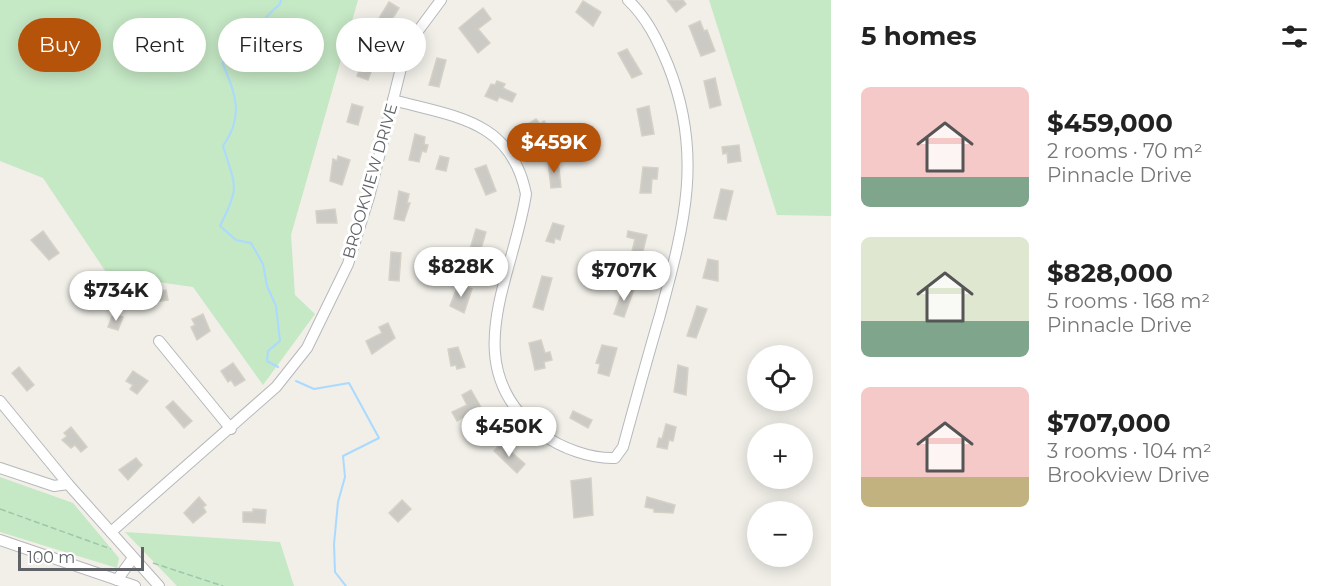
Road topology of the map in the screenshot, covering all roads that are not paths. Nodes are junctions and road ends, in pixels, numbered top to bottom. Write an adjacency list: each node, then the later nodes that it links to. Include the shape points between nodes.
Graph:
1 (441, 0): 3 (street, BROOKVIEW DRIVE, via 415,35 403,60)
2 (628, 0): 3 (street, via 651,27 673,79 682,108 688,173 681,234 623,447 615,458 580,453 549,439 526,422 495,369 494,328 526,194 521,171 509,148 485,129 457,117)
3 (393, 100): 6 (street, BROOKVIEW DRIVE, via 348,264 326,311 307,348 276,387)
4 (159, 341): 6 (street)
5 (0, 401): 8 (street)
6 (231, 429): 9 (street, BROOKVIEW DRIVE)
7 (0, 468): 8 (street, via 54,486)
8 (68, 484): 9 (street)
9 (111, 532): 11 (street)
10 (0, 540): 12 (street)
11 (133, 558): 12 (street); 14 (street)
12 (117, 580): 13 (street)
13 (135, 586)
14 (159, 586)

